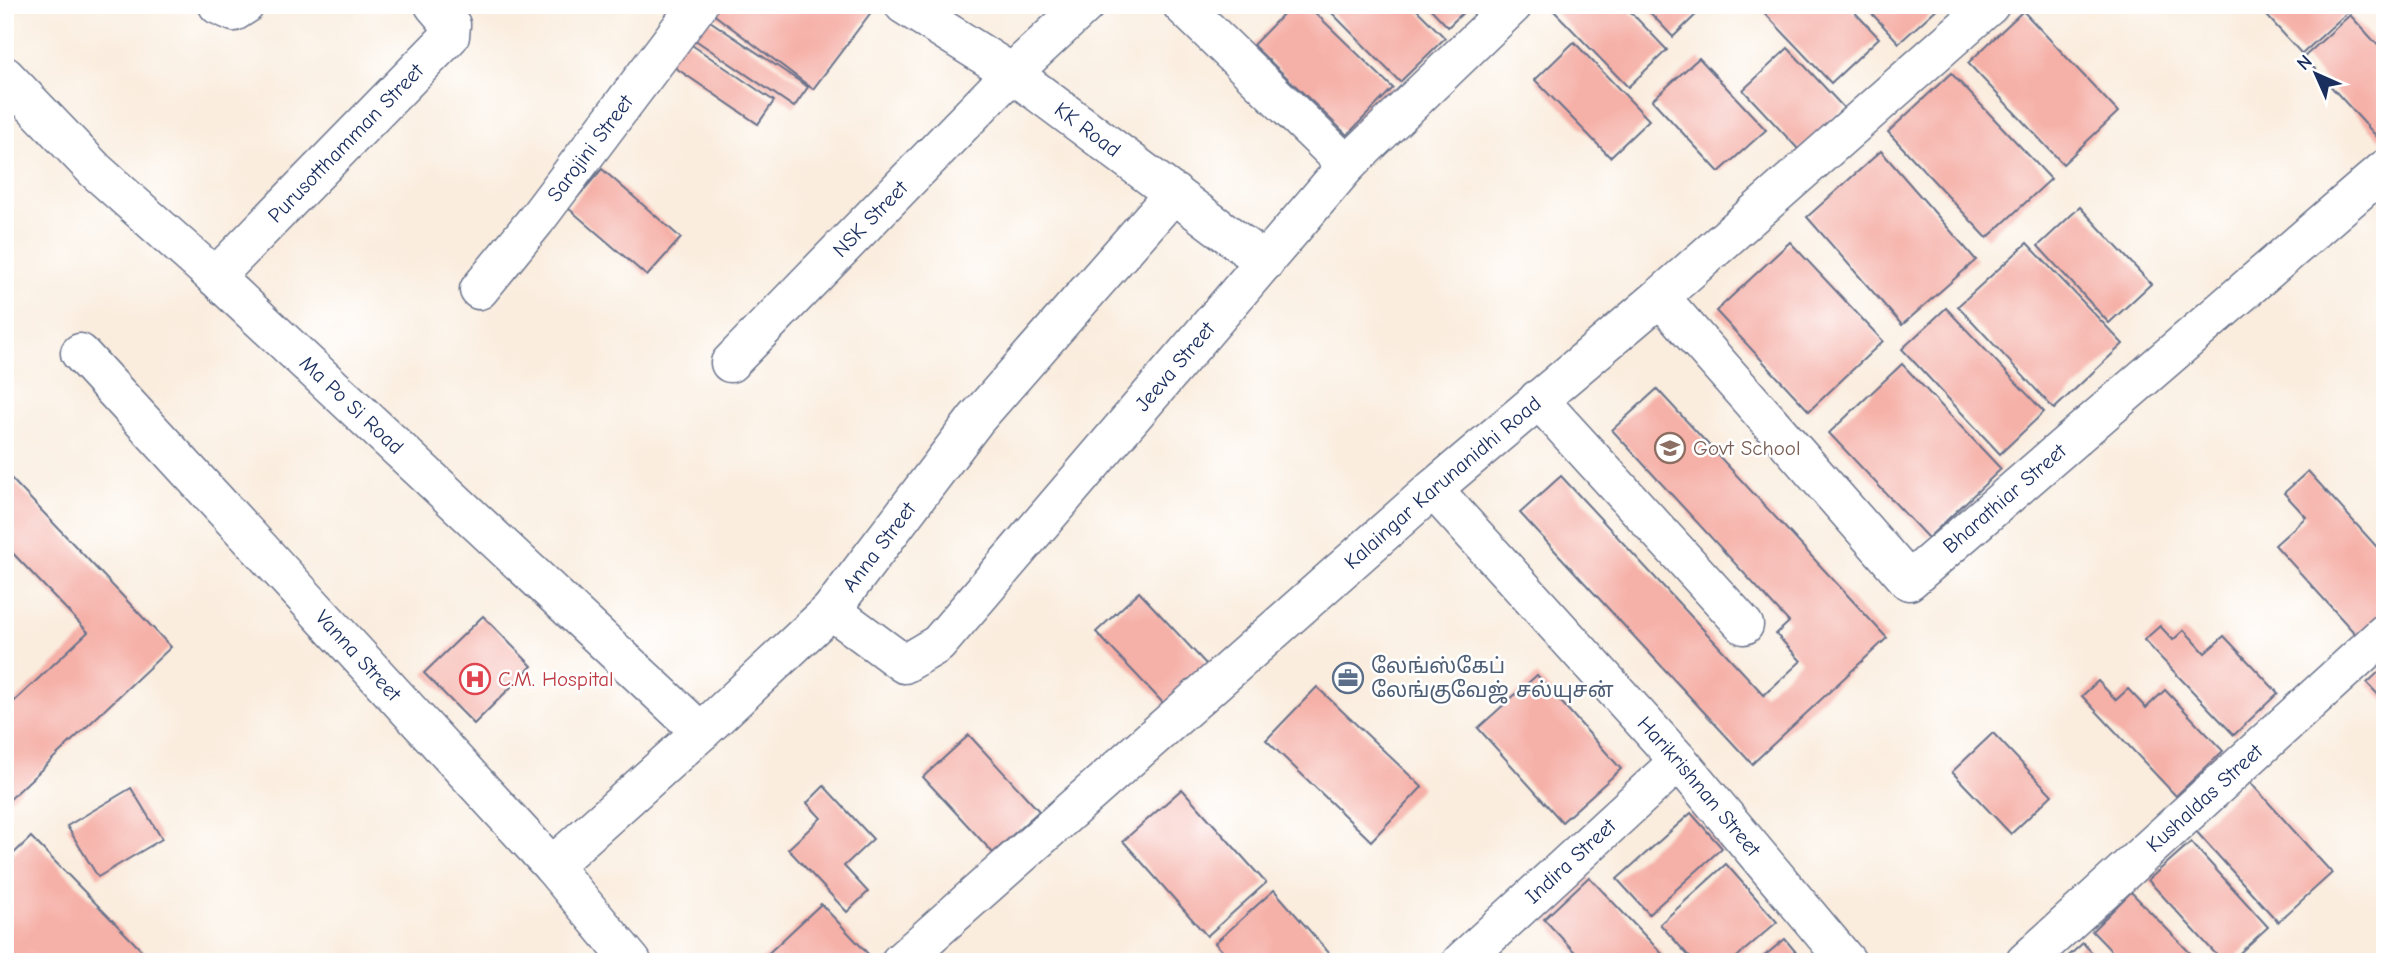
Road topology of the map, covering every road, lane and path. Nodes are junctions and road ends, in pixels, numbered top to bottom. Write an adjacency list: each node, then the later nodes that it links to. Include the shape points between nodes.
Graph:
1 (434, 5): 14 (street, Purusotthamman Street, via 451,25 450,36)
2 (698, 5): 15 (street, Sarojini Street)
3 (904, 5): 8 (street, KK Road)
4 (1085, 5): 8 (street, NSK Street)
5 (1182, 5): 10 (street)
6 (1513, 5): 10 (street, Jeeva Street)
7 (1990, 5): 16 (street, Kalaingar Karunanidhi Road)
8 (1012, 73): 12 (street, KK Road); 18 (street, NSK Street)
9 (5, 76): 14 (street, Ma Po Si Road, via 95,170)
10 (1347, 165): 13 (street, Jeeva Street)
11 (2385, 169): 16 (street, Bharathiar Street, via 1909,581)
12 (1174, 193): 13 (street, KK Road); 21 (street, Anna Street, via 976,419)
13 (1265, 262): 21 (street, Jeeva Street, via 938,644 904,664)
14 (215, 277): 24 (street, Ma Po Si Road)
15 (479, 290)
16 (1660, 297): 19 (street, Kalaingar Karunanidhi Road)
17 (80, 352): 26 (street, Vanna Street)
18 (730, 363)
19 (1538, 399): 20 (street, Kalaingar Karunanidhi Road); 22 (street)
20 (1433, 488): 25 (street, Harikrishnan Street); 28 (street, Kalaingar Karunanidhi Road)
21 (831, 610): 24 (street, Anna Street)
22 (1744, 625)
23 (2385, 633): 31 (street, Kushaldas Street)
24 (701, 732): 26 (street, Anna Street)
25 (1679, 761): 29 (street, Indira Street); 30 (street, Harikrishnan Street)
26 (552, 866): 27 (street, Vanna Street)
27 (632, 962)
28 (900, 962)
29 (1461, 962)
30 (1847, 962)
31 (2025, 962)

